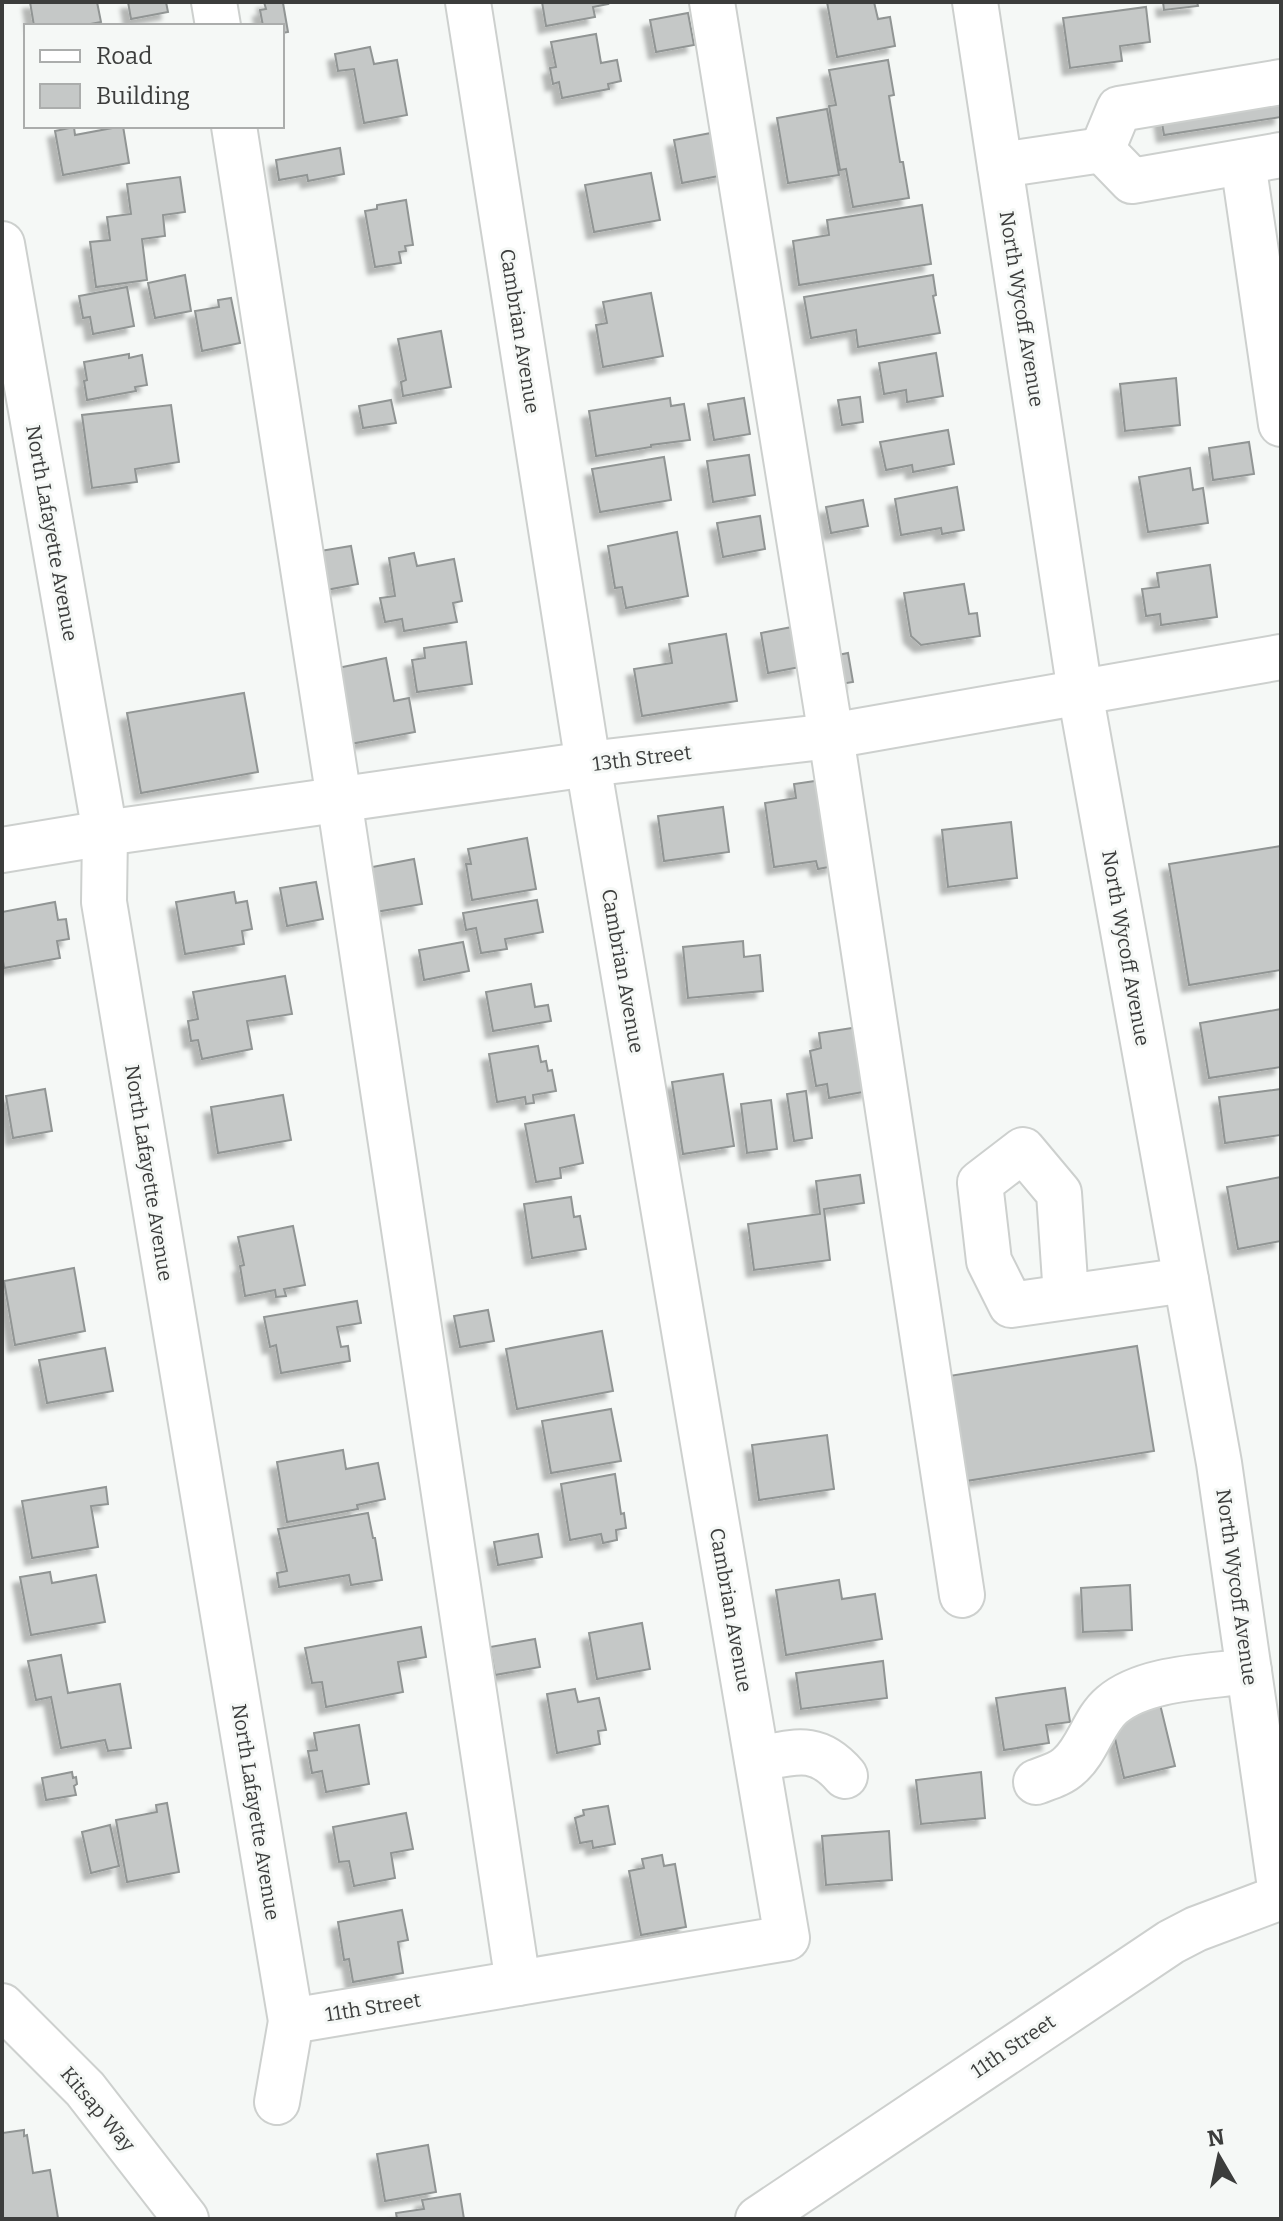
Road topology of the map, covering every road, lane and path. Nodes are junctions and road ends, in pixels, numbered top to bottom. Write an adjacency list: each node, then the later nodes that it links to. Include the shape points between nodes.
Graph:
1 (214, 2): 5 (street)
2 (468, 2): 16 (street, Cambrian Avenue)
3 (712, 2): 15 (street)
4 (975, 2): 10 (street, North Wycoff Avenue)
5 (218, 24)
6 (1281, 82): 8 (street, via 1119,109)
7 (234, 128): 17 (street)
8 (1102, 150): 9 (street, via 1132,181); 10 (street)
9 (1262, 158): 12 (street)
10 (1000, 165): 14 (street, North Wycoff Avenue)
11 (2, 244): 18 (street, North Lafayette Avenue)
12 (1281, 424)
13 (1281, 657): 14 (street, 13th Street)
14 (1080, 692): 15 (street, 13th Street); 20 (street, North Wycoff Avenue)
15 (831, 736): 16 (street, 13th Street); 22 (street)
16 (588, 764): 17 (street, 13th Street); 24 (street, Cambrian Avenue)
17 (339, 799): 18 (street, 13th Street); 29 (street)
18 (105, 833): 19 (street, 13th Street); 31 (street, North Lafayette Avenue, via 104,902)
19 (2, 850)
20 (1186, 1280): 21 (street); 23 (street, North Wycoff Avenue)
21 (1066, 1296)
22 (962, 1595)
23 (1249, 1671): 26 (street, via 1132,1692 1110,1707 1068,1768); 27 (street, North Wycoff Avenue)
24 (757, 1759): 25 (street, via 811,1753 824,1756); 28 (street, Cambrian Avenue)
25 (845, 1776)
26 (1036, 1782)
27 (1281, 1895): 34 (street, 11th Street, via 1184,1935 1135,1965)
28 (787, 1938): 29 (street, 11th Street)
29 (518, 1983): 31 (street, 11th Street)
30 (2, 2006): 33 (street, Kitsap Way, via 85,2089)
31 (291, 2021): 32 (street, North Lafayette Avenue)
32 (277, 2102)
33 (186, 2219)
34 (758, 2219)

